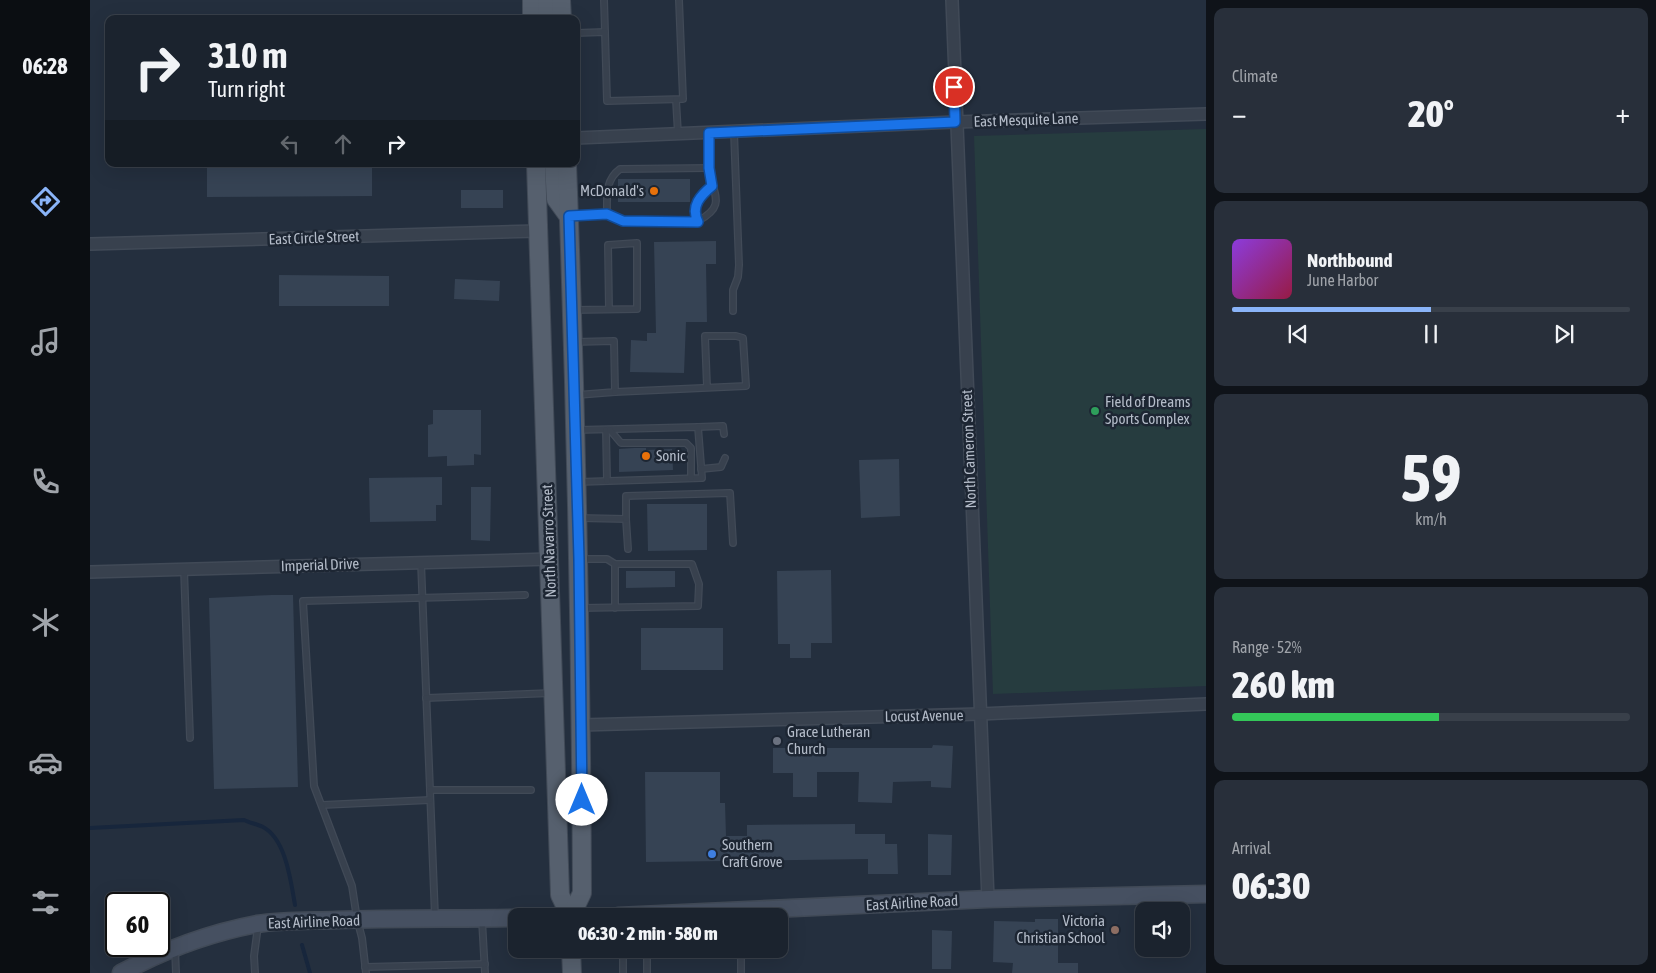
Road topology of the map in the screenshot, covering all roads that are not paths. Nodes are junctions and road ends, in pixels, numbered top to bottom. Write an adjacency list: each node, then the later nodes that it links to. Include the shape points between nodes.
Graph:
1 (532, 0): 7 (main road)
2 (547, 0): 8 (main road)
3 (561, 0): 9 (main road)
4 (604, 0): 10 (lane)
5 (679, 0): 12 (lane, via 683,99)
6 (952, 0): 14 (street, North Cameron Street)
7 (532, 15)
8 (548, 15)
9 (562, 15)
10 (605, 32): 11 (lane); 12 (lane, via 607,101)
11 (580, 33)
12 (676, 100): 17 (lane)
13 (1206, 114): 14 (street, East Mesquite Lane)
14 (955, 122): 15 (street, East Mesquite Lane); 62 (street, North Cameron Street)
15 (734, 132): 16 (street, East Mesquite Lane); 31 (lane, via 739,265 733,290)
16 (709, 133): 17 (street, East Mesquite Lane); 22 (lane)
17 (678, 134): 18 (street, East Mesquite Lane)
18 (580, 138)
19 (536, 167): 27 (main road, North Navarro Street)
20 (554, 167): 25 (main road, via 556,199)
21 (567, 167): 25 (main road, North Navarro Street)
22 (709, 168): 23 (lane); 24 (lane, via 620,169 608,182)
23 (712, 186): 26 (lane, via 697,202 694,215); 26 (lane, via 716,204 709,215)
24 (607, 214): 25 (lane); 26 (lane, via 623,221)
25 (569, 216): 29 (main road, North Navarro Street)
26 (698, 222)
27 (538, 231): 28 (street, East Circle Street); 49 (main road, North Navarro Street)
28 (90, 244)
29 (571, 310): 30 (lane); 32 (main road, North Navarro Street)
30 (609, 310): 30 (lane, via 637,309 637,244 608,245)
31 (733, 311)
32 (572, 342): 34 (lane, via 614,340); 35 (main road, North Navarro Street)
33 (707, 387): 33 (lane, via 746,386 743,338 705,336); 34 (lane)
34 (615, 392): 35 (lane)
35 (574, 395): 37 (main road, North Navarro Street)
36 (698, 427): 38 (lane); 39 (lane, via 723,426); 41 (lane)
37 (575, 430): 38 (lane); 44 (main road, North Navarro Street)
38 (608, 430): 42 (lane, via 621,443 686,443 690,448); 43 (lane)
39 (724, 434)
40 (725, 458): 41 (lane, via 721,467)
41 (701, 469): 42 (lane, via 702,478)
42 (692, 478): 43 (lane)
43 (607, 481): 44 (lane)
44 (576, 482): 45 (main road, North Navarro Street)
45 (578, 518): 46 (lane); 50 (main road, North Navarro Street)
46 (626, 519): 47 (lane, via 626,496 730,493); 48 (lane)
47 (733, 543)
48 (628, 549)
49 (550, 559): 51 (street, Imperial Drive); 59 (main road, North Navarro Street)
50 (579, 559): 52 (lane, via 607,559); 57 (main road, North Navarro Street)
51 (421, 562): 53 (street, Imperial Drive); 56 (lane)
52 (614, 564): 58 (lane); 58 (lane, via 692,564 699,584 698,606)
53 (184, 569): 54 (street, Imperial Drive); 64 (lane)
54 (90, 572)
55 (525, 595): 56 (lane)
56 (422, 597): 60 (lane); 68 (lane, via 303,601 314,786)
57 (579, 608): 58 (lane); 63 (main road, North Navarro Street)
58 (615, 608)
59 (553, 693): 60 (lane); 71 (main road, North Navarro Street, via 560,895)
60 (426, 698): 65 (lane)
61 (1206, 704): 62 (street, Locust Avenue)
62 (980, 714): 63 (street, Locust Avenue); 70 (street, North Cameron Street)
63 (581, 725): 72 (main road, North Navarro Street, via 582,893)
64 (190, 738)
65 (430, 790): 66 (lane); 67 (lane)
66 (531, 790)
67 (430, 800): 68 (lane); 76 (lane)
68 (322, 806): 75 (lane, via 352,886)
69 (1206, 894): 70 (main road, East Airline Road)
70 (988, 899): 73 (main road, East Airline Road)
71 (566, 908)
72 (574, 908)
73 (788, 911)
74 (508, 918): 77 (main road, East Airline Road)
75 (356, 919): 76 (main road, East Airline Road); 78 (main road, East Airline Road); 85 (lane)
76 (435, 919): 77 (main road, East Airline Road)
77 (482, 919): 84 (lane)
78 (259, 924): 79 (main road, East Airline Road); 88 (lane)
79 (175, 946): 86 (main road, East Airline Road); 87 (lane)
80 (571, 958): 90 (main road)
81 (622, 958): 91 (lane)
82 (646, 958): 92 (lane)
83 (741, 958): 93 (lane)
84 (485, 964): 85 (lane); 89 (lane)
85 (366, 970)
86 (121, 973)
87 (176, 973)
88 (255, 973)
89 (486, 973)
90 (572, 973)
91 (623, 973)
92 (647, 973)
93 (741, 973)

